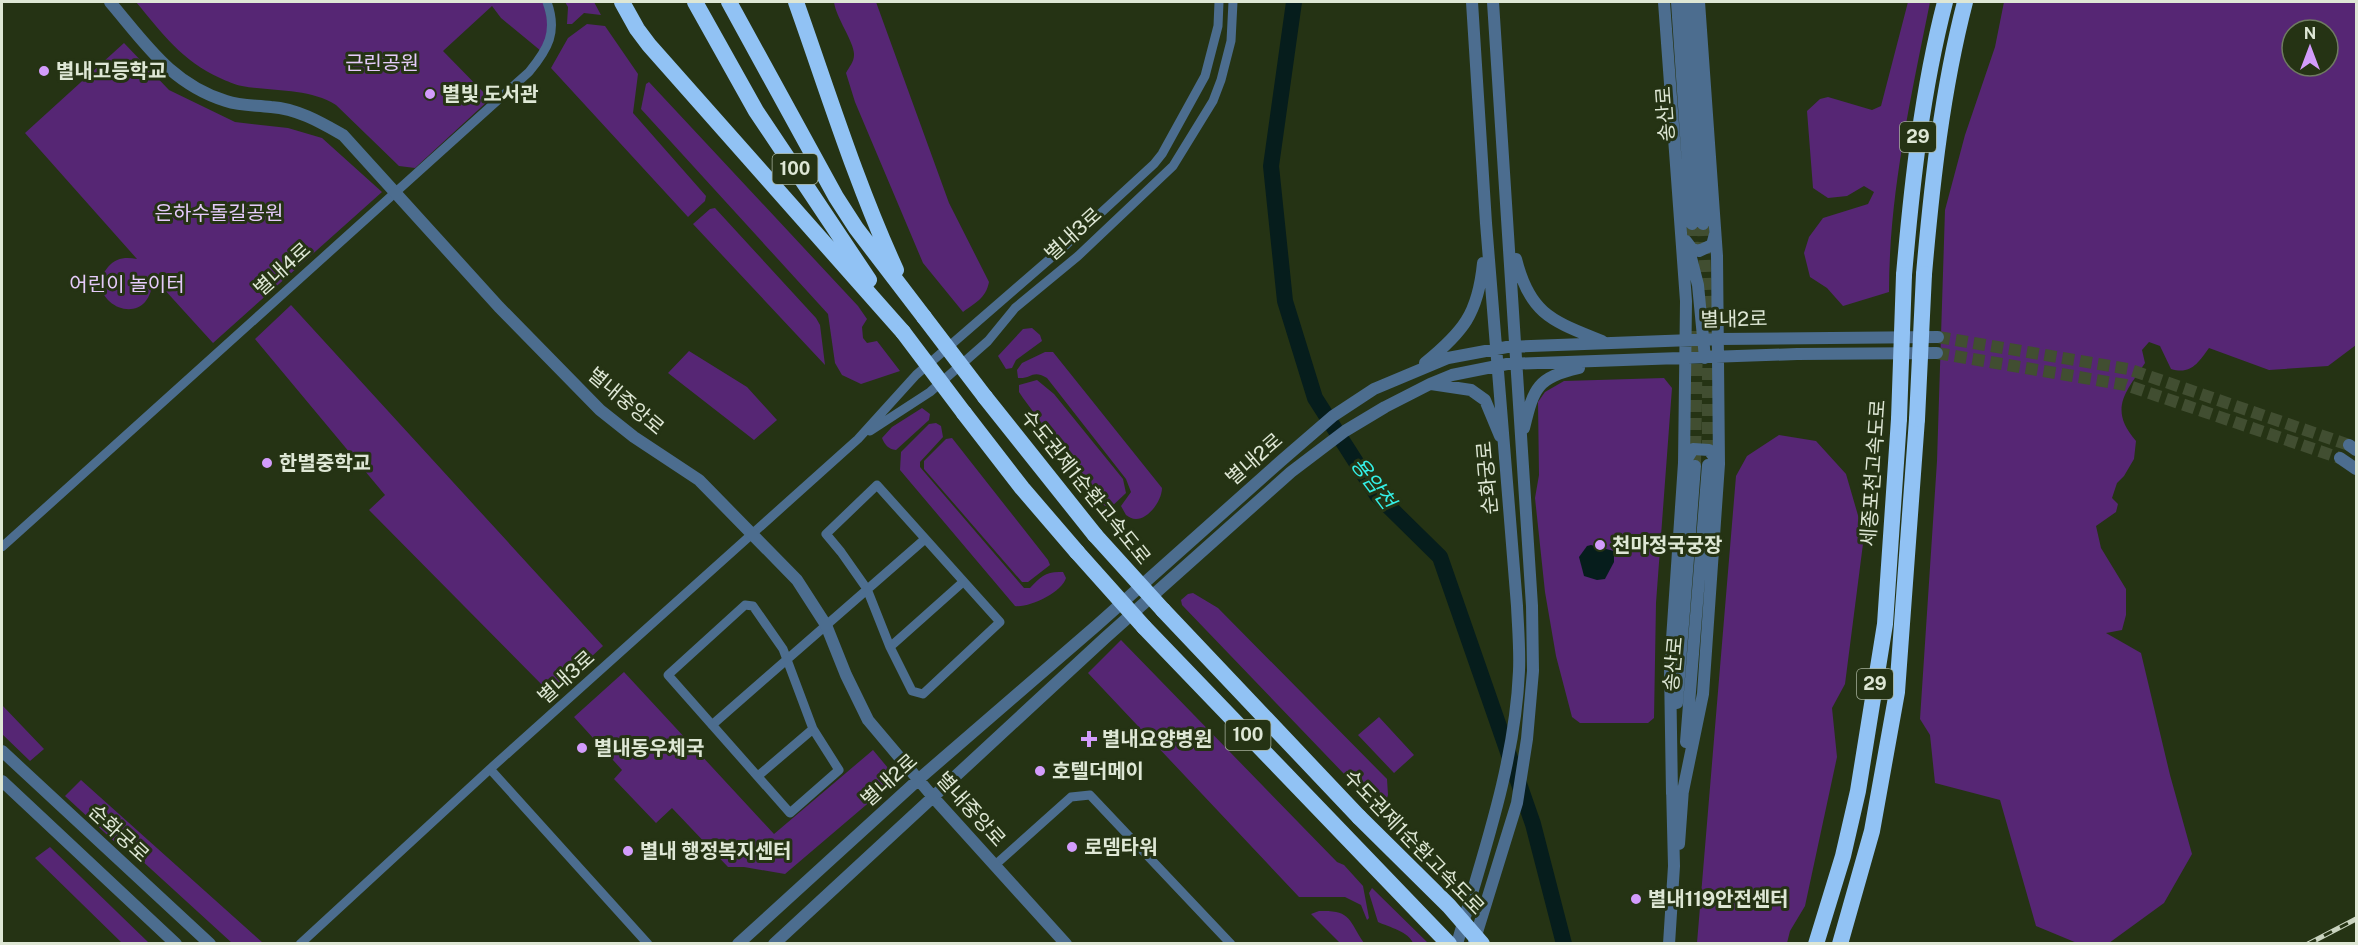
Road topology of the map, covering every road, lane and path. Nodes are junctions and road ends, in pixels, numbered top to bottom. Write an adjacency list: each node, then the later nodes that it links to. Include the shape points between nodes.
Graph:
1 (110, 2): 17 (street, 별내중앙로, via 172,73 227,101 288,110 320,121 343,135)
2 (547, 2): 17 (street, 별내4로, via 552,23 544,54 529,72)
3 (622, 2): 23 (highway, via 649,45)
4 (695, 2): 23 (highway, 100, via 756,111)
5 (729, 2): 22 (highway, 수도권제1순환고속도로 / 100, via 836,197)
6 (796, 2): 22 (highway, via 875,223 900,278)
7 (1219, 2): 40 (street, 별내3로, via 1218,26 1205,76 1162,154 1067,244 916,375)
8 (1233, 2): 40 (street, 별내3로, via 1231,41 1221,80 1173,166 1078,256 1015,308 988,341 930,392)
9 (1472, 2): 21 (street, 순화궁로)
10 (1493, 2): 18 (street, 순화궁로)
11 (1664, 2): 19 (street)
12 (1677, 2): 19 (street, 송산로)
13 (1688, 2): 19 (street, 송산로)
14 (1699, 2): 20 (street)
15 (1945, 2): 78 (highway, 세종포천고속도로 / 29, bridge, via 1913,169 1885,624 1858,791)
16 (1965, 2): 79 (highway, 세종포천고속도로 / 29, bridge, via 1932,184 1897,692 1872,831)
17 (395, 192): 47 (street, 별내중앙로, via 499,307 600,410 699,480); 49 (street, 별내4로)
18 (1509, 229): 28 (street, via 1521,279 1532,302 1551,319); 29 (street, 순화궁로)
19 (1691, 231): 20 (street, via 1692,249 1699,251 1712,245); 25 (street); 27 (street)
20 (1716, 231): 26 (street)
21 (1486, 232): 30 (street, 순화궁로); 38 (street, via 1482,281 1475,306 1463,328)
22 (924, 317): 76 (highway, 수도권제1순환고속도로 / 100, bridge, via 1095,535)
23 (903, 332): 73 (highway, 100, bridge, via 1022,489 1077,552 1144,627)
24 (1938, 337): 26 (street, 별내2로)
25 (1704, 339): 26 (street, 별내2로); 27 (street, 별내2로); 33 (street)
26 (1719, 339): 32 (street)
27 (1686, 340): 28 (street, 별내2로); 34 (street)
28 (1606, 343): 29 (street, 별내2로)
29 (1516, 347): 30 (street, 별내2로); 36 (street, 순화궁로)
30 (1496, 349): 37 (street, 순화궁로); 38 (street, 별내2로, via 1448,358)
31 (1938, 352): 32 (street, 별내2로)
32 (1719, 357): 33 (street, 별내2로); 45 (street)
33 (1705, 358): 34 (street, 별내2로)
34 (1686, 359): 35 (street, 별내2로); 44 (street)
35 (1602, 362): 36 (street, 별내2로); 41 (street, via 1553,374 1539,384)
36 (1516, 364): 37 (street, 별내2로); 41 (street, 순화궁로)
37 (1497, 366): 39 (street, 별내2로); 42 (street, 순화궁로)
38 (1415, 371): 60 (street, 별내2로, via 1340,411)
39 (1430, 384): 42 (street, via 1471,390 1485,400); 63 (street, 별내2로, via 1345,431 1291,472)
40 (858, 439): 47 (street, 별내3로)
41 (1520, 441): 75 (street, 순화궁로, via 1532,606 1533,670 1527,738 1517,803)
42 (1504, 445): 74 (street, 순화궁로, via 1519,670 1512,737 1499,799)
43 (2340, 458): 46 (street)
44 (1689, 464): 45 (street, via 1693,449 1701,448 1709,450); 62 (street, via 1670,669)
45 (1714, 465): 62 (street, via 1702,694)
46 (2356, 469)
47 (754, 534): 52 (street, 별내중앙로, via 797,580); 58 (street, 별내3로)
48 (925, 539): 50 (street); 51 (street); 51 (street, via 877,485 826,534)
49 (2, 547)
50 (963, 582): 53 (street); 53 (street, via 1000,622 923,694 912,691)
51 (867, 589): 52 (street); 53 (street)
52 (826, 625): 54 (street); 60 (street, 별내중앙로, via 868,720)
53 (890, 646)
54 (788, 660): 55 (street); 55 (street, via 753,606 745,605 668,675); 56 (street)
55 (712, 725): 59 (street)
56 (813, 729): 59 (street); 59 (street, via 839,770 790,813)
57 (2, 751): 66 (street, 순화궁로)
58 (490, 769): 67 (street, 별내3로); 68 (street)
59 (758, 776)
60 (919, 779): 63 (street, 별내중앙로); 69 (street, 별내2로)
61 (2, 781): 65 (street)
62 (1677, 795): 77 (street)
63 (933, 797): 64 (street, 별내중앙로); 70 (street, 별내2로)
64 (995, 865): 71 (street, 별내중앙로); 72 (street, 별내중앙로, via 1071,797 1090,795)
65 (176, 944)
66 (210, 944)
67 (300, 944)
68 (648, 944)
69 (738, 944)
70 (774, 944)
71 (1066, 944)
72 (1231, 944)
73 (1449, 944)
74 (1457, 944)
75 (1473, 944)
76 (1482, 944)
77 (1669, 944)
78 (1816, 944)
79 (1840, 944)

